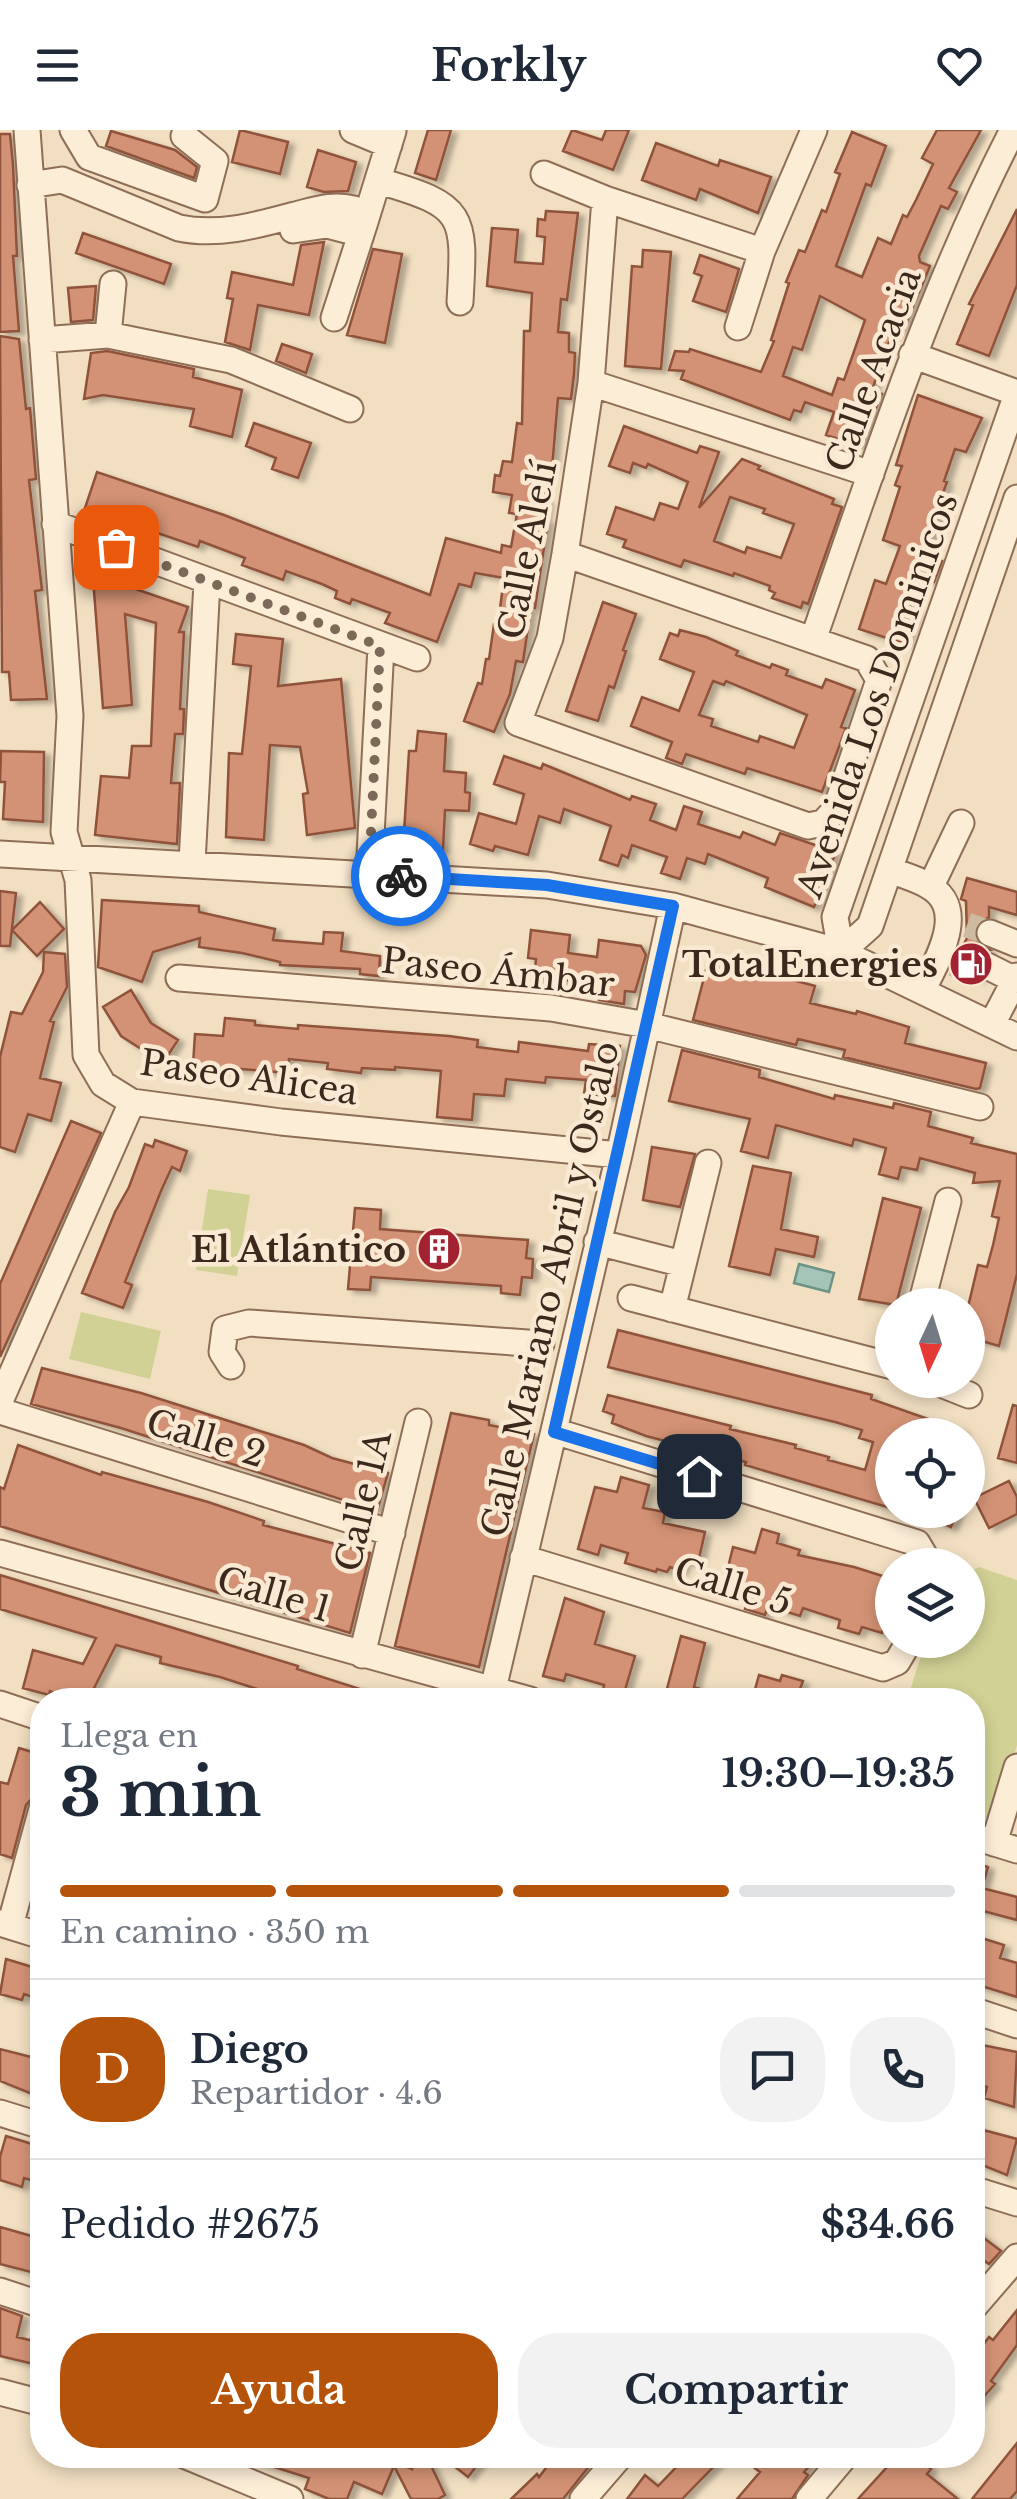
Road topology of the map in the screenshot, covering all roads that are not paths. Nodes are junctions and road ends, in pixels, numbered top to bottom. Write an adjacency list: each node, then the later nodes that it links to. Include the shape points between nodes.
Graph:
1 (27, 130): 10 (street, Paseo Alicea)
2 (73, 130): 6 (street, via 89,157 205,198 215,161)
3 (353, 130): 7 (street)
4 (814, 130): 13 (street)
5 (1013, 130): 20 (street, Calle Acacia)
6 (180, 132)
7 (391, 138): 9 (street)
8 (544, 174): 11 (street)
9 (379, 181): 12 (street); 15 (street, via 451,210 461,228)
10 (40, 184): 12 (street, via 218,246 316,225); 19 (street, Paseo Alicea)
11 (605, 200): 13 (street); 21 (street, Calle Alelí)
12 (361, 225): 16 (street)
13 (762, 250): 17 (street)
14 (113, 284): 18 (street)
15 (460, 302)
16 (334, 318)
17 (738, 327)
18 (108, 335): 19 (street); 23 (street, via 231,360)
19 (42, 340): 26 (street, Paseo Alicea)
20 (912, 355): 22 (street); 24 (street, Calle Acacia)
21 (591, 383): 24 (street); 27 (street, Calle Alelí)
22 (1017, 394): 42 (street, Avenida Los Dominicos, via 835,917)
23 (350, 409)
24 (870, 474): 29 (street, Calle Acacia)
25 (1017, 498): 36 (street, Avenida Los Dominicos)
26 (55, 524): 28 (street); 34 (street, Paseo Alicea, via 70,716 64,832)
27 (565, 554): 29 (street); 29 (street, Calle Alelí, via 550,638 518,723 808,826 824,823 836,809 879,680 867,659)
28 (206, 582): 30 (street); 35 (street)
29 (813, 640)
30 (380, 646): 31 (street); 37 (street)
31 (417, 658)
32 (962, 823): 38 (street)
33 (0, 854): 34 (street)
34 (71, 858): 35 (street); 50 (street, Paseo Alicea, via 78,880 86,1055 104,1084)
35 (192, 864): 37 (street)
36 (890, 870): 38 (street); 42 (street, Avenida Los Dominicos, via 870,926)
37 (369, 874): 39 (street, via 547,885)
38 (931, 886): 40 (street)
39 (673, 906): 42 (street); 47 (street, Calle Mariano Abril y Ostalo)
40 (957, 941): 41 (street); 46 (street)
41 (1017, 944)
42 (842, 952): 46 (street)
43 (984, 971): 44 (street)
44 (1015, 976): 48 (street)
45 (179, 978): 47 (street, Paseo Ámbar, via 550,1008)
46 (922, 991): 48 (street)
47 (647, 1024): 51 (street, Paseo Ámbar); 52 (street, Calle Mariano Abril y Ostalo)
48 (992, 1024): 49 (street)
49 (1017, 1036)
50 (132, 1102): 52 (street, Paseo Alicea); 63 (street)
51 (980, 1108)
52 (619, 1155): 55 (street, Calle Mariano Abril y Ostalo)
53 (708, 1163): 56 (street)
54 (948, 1201): 57 (street)
55 (597, 1242): 56 (street); 66 (street, Calle Mariano Abril y Ostalo)
56 (683, 1264): 59 (street)
57 (925, 1288)
58 (631, 1298): 59 (street)
59 (672, 1309): 61 (street)
60 (540, 1344): 62 (street, via 249,1323 225,1329 222,1352)
61 (875, 1362)
62 (231, 1366)
63 (0, 1402)
64 (0, 1410): 67 (street, Calle 2)
65 (418, 1422): 67 (street, Calle 1A)
66 (554, 1432): 68 (street); 70 (street, Calle Mariano Abril y Ostalo)
67 (392, 1533): 71 (street, Calle 1A)
68 (920, 1548)
69 (0, 1553): 71 (street, Calle 1)
70 (523, 1558): 72 (street, Calle 5, via 882,1668); 73 (street, Calle Mariano Abril y Ostalo)
71 (362, 1655): 73 (street, Calle 1)
72 (899, 1658)
73 (492, 1688)
74 (0, 1704): 75 (street)
75 (30, 1714)
76 (1017, 1767): 77 (street)
77 (994, 1843)
78 (30, 1847): 79 (street)
79 (5, 1925): 80 (street)
80 (30, 1932)
81 (985, 2014): 82 (street)
82 (1017, 2025)
83 (0, 2113): 84 (street)
84 (30, 2122)
85 (985, 2193): 86 (street)
86 (1017, 2203)
87 (1017, 2257): 89 (street)
88 (0, 2292): 90 (street)
89 (985, 2294)
90 (30, 2301)
91 (0, 2392): 92 (street)
92 (30, 2400)
93 (215, 2468): 96 (street)
94 (610, 2468): 97 (street)
95 (835, 2468): 98 (street)
96 (290, 2499)
97 (583, 2499)
98 (808, 2499)

